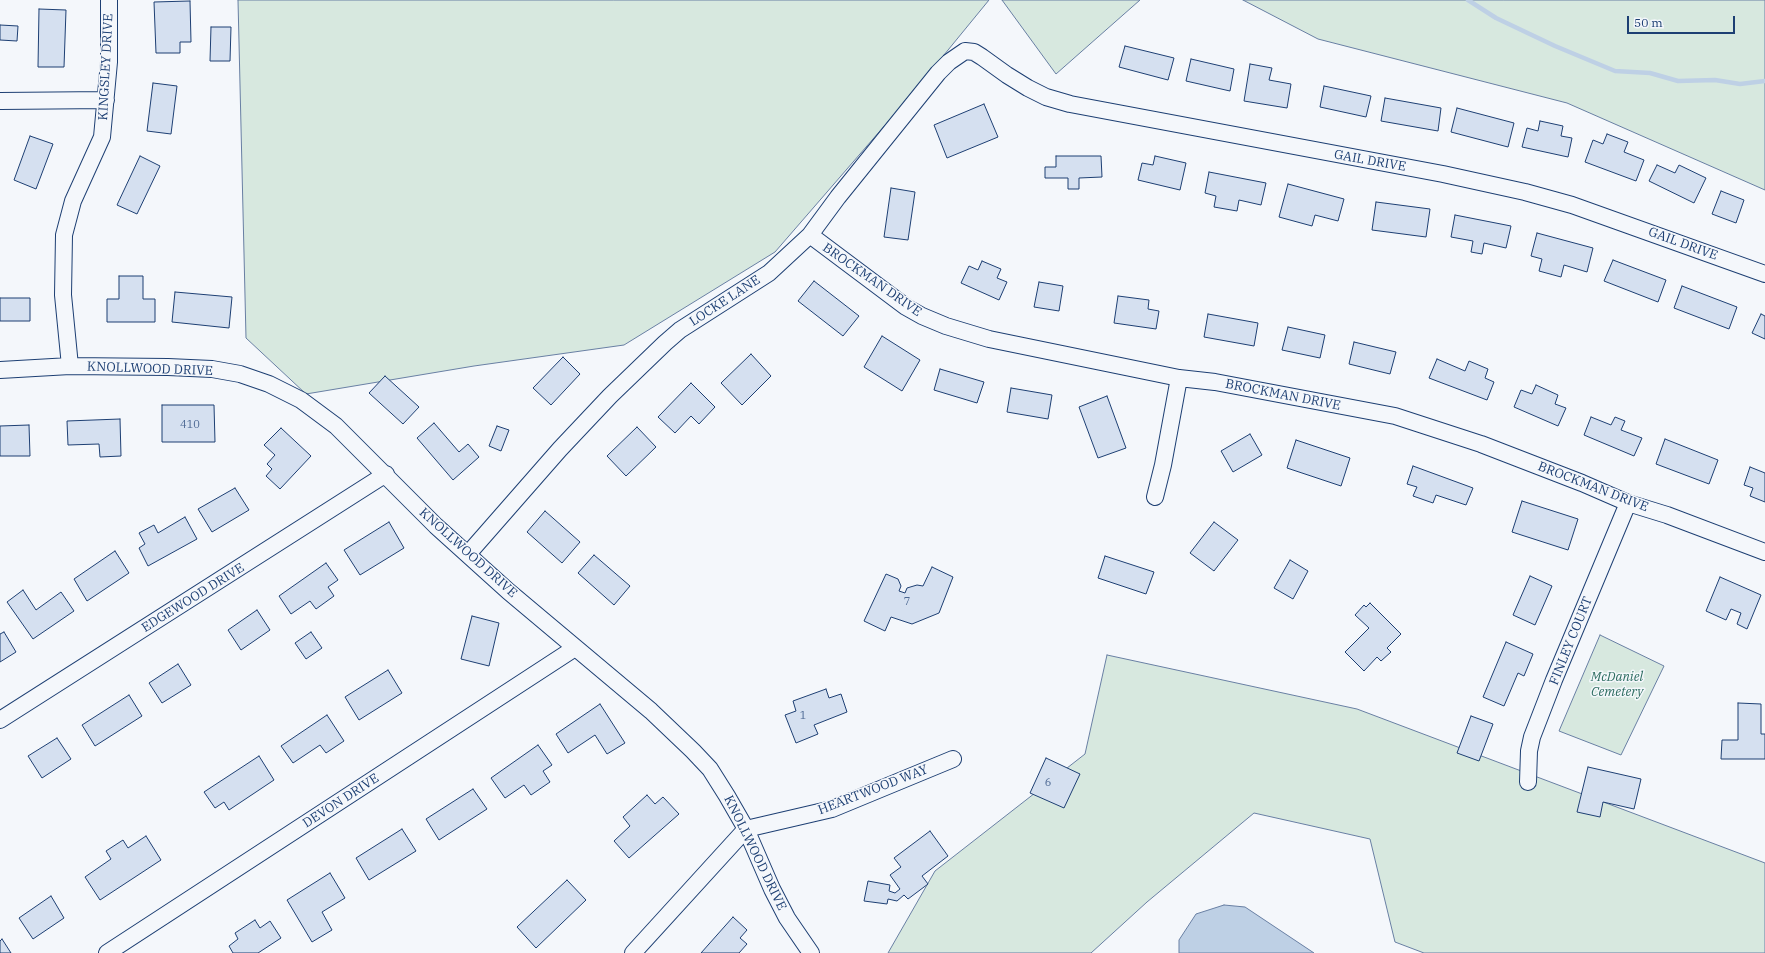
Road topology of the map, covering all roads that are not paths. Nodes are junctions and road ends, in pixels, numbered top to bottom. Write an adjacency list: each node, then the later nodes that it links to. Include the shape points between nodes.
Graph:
1 (110, 0): 3 (street, KINGSLEY DRIVE)
2 (978, 54): 5 (street, LOCKE LANE, via 965,51 949,62); 6 (street, GAIL DRIVE, via 1028,88 1070,104 1443,174 1525,192 1572,205)
3 (106, 100): 4 (street); 7 (street, KINGSLEY DRIVE, via 102,137 73,201 64,234 63,295)
4 (0, 101)
5 (810, 235): 9 (street, BROCKMAN DRIVE, via 906,306 946,326 989,339); 14 (street, LOCKE LANE, via 769,273 680,330 665,343 560,449)
6 (1765, 274)
7 (70, 366): 8 (street, KNOLLWOOD DRIVE); 10 (street, KNOLLWOOD DRIVE, via 212,369 240,374 269,384 301,400 336,426)
8 (0, 370)
9 (1179, 378): 11 (street, via 1163,464); 12 (street, BROCKMAN DRIVE, via 1215,382 1395,416 1481,444 1582,482)
10 (386, 474): 14 (street, KNOLLWOOD DRIVE, via 436,526); 16 (street, EDGEWOOD DRIVE)
11 (1154, 497)
12 (1628, 503): 13 (street, BROCKMAN DRIVE); 18 (street, FINLEY COURT, via 1532,737)
13 (1765, 552)
14 (468, 554): 15 (street, KNOLLWOOD DRIVE)
15 (575, 648): 19 (street, KNOLLWOOD DRIVE, via 651,711 693,751 710,769); 20 (street, DEVON DRIVE)
16 (0, 720)
17 (953, 759): 19 (street, HEARTWOOD WAY, via 832,809)
18 (1528, 782)
19 (746, 829): 21 (street); 22 (street, KNOLLWOOD DRIVE, via 784,912)
20 (107, 953)
21 (633, 953)
22 (811, 953)

